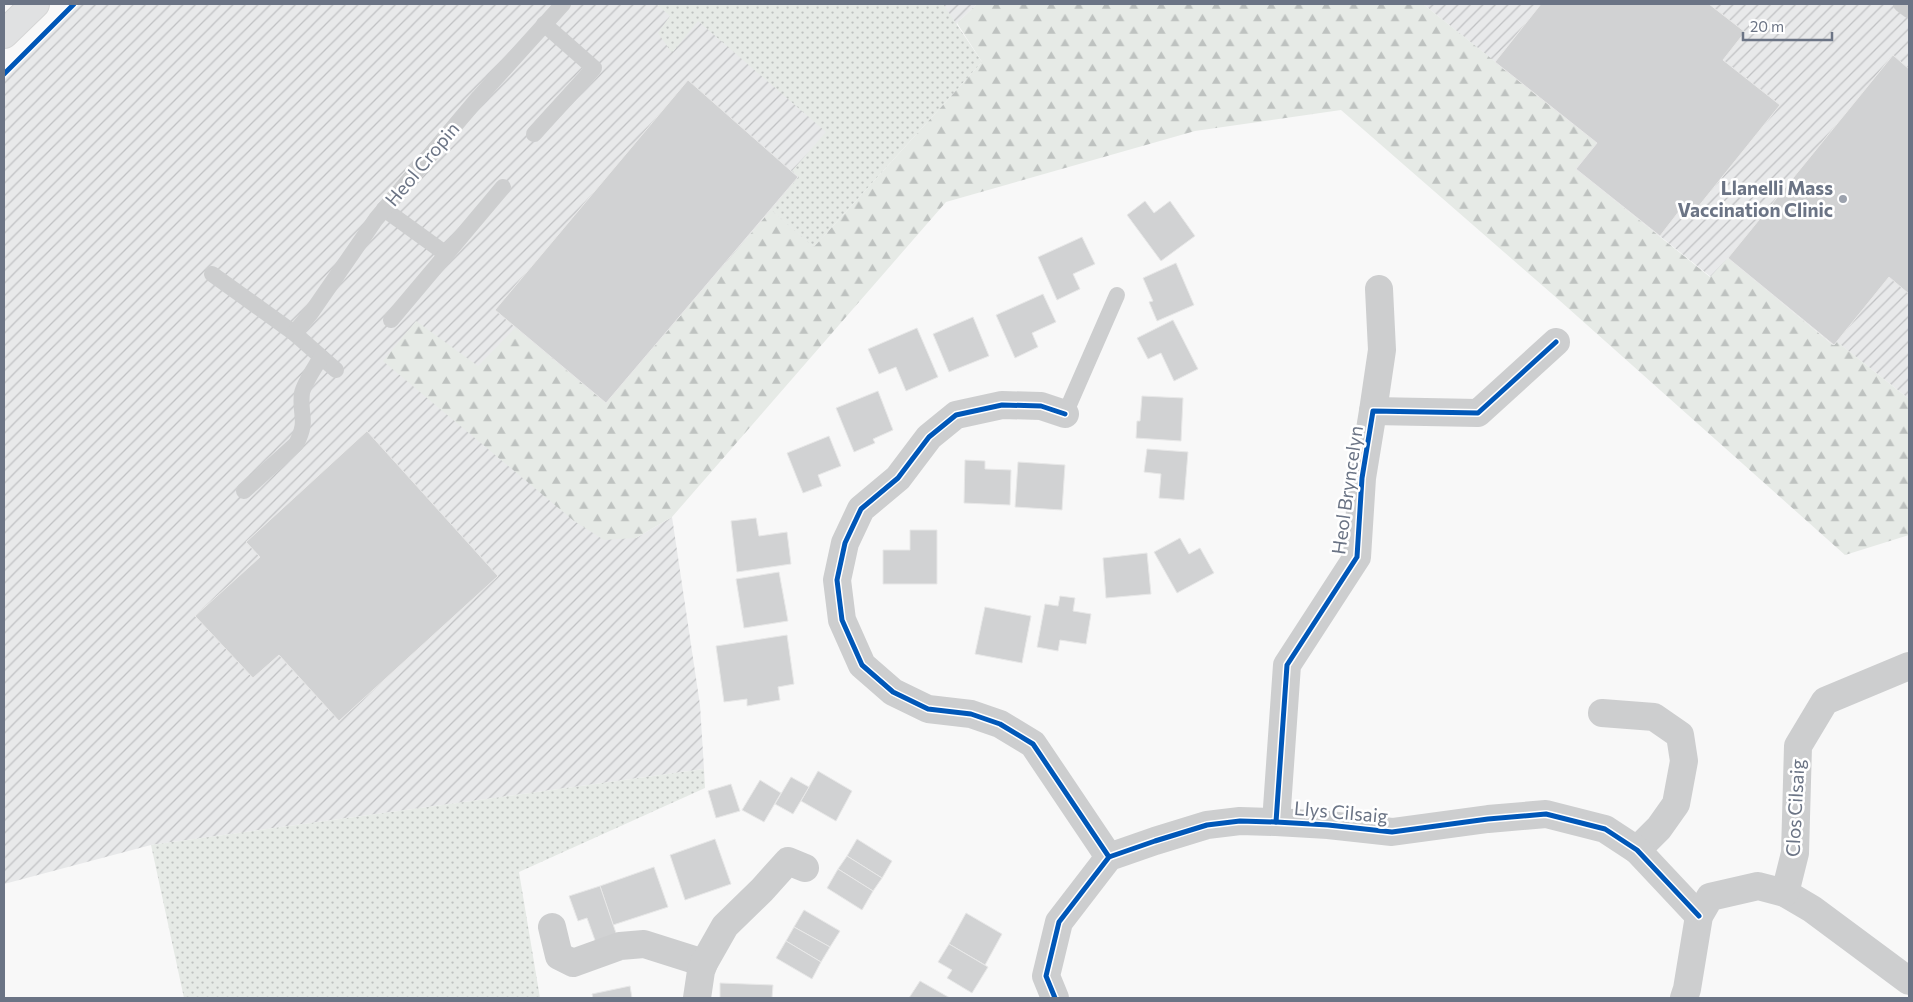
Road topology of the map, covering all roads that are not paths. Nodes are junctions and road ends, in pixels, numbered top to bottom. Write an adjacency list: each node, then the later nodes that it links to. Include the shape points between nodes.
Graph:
1 (35, 4): 6 (main road)
2 (562, 4): 5 (lane, Heol Cropin)
3 (1901, 4): 4 (lane)
4 (1909, 10)
5 (544, 24): 7 (lane, via 594,68); 9 (lane, Heol Cropin)
6 (4, 34)
7 (534, 134)
8 (503, 187): 10 (lane)
9 (384, 209): 10 (lane); 15 (lane, Heol Cropin)
10 (446, 254): 14 (lane)
11 (212, 274): 15 (lane)
12 (1379, 289): 19 (street, Heol Bryncelyn, via 1382,350)
13 (1118, 294): 20 (lane)
14 (391, 320)
15 (294, 333): 17 (lane)
16 (1556, 342): 19 (street, Heol Bryncelyn, via 1478,413)
17 (321, 356): 18 (lane); 21 (lane, via 302,392 302,434 296,444)
18 (336, 370)
19 (1373, 411): 24 (street, Heol Bryncelyn, via 1362,478 1357,557 1287,665)
20 (1065, 414): 26 (street, via 1041,406 1002,405 956,415 929,437 898,478 860,509 845,542 837,580 842,620 862,665 894,692 928,709 971,714 1000,724 1033,744)
21 (244, 491)
22 (1909, 666): 28 (street, Clos Cilsaig, via 1825,701 1798,746 1795,853)
23 (1602, 713): 25 (street, via 1654,717 1680,735 1684,761 1676,804)
24 (1276, 822): 25 (street, Llys Cilsaig, via 1392,832 1546,814 1605,829); 26 (street, Llys Cilsaig, via 1240,821 1208,825)
25 (1638, 850): 29 (street, Llys Cilsaig)
26 (1109, 857): 34 (street, via 1059,922 1046,976)
27 (805, 868): 31 (street, via 788,861 725,926)
28 (1785, 893): 29 (street, via 1758,886 1710,896); 32 (street, via 1826,919)
29 (1698, 916): 35 (street)
30 (552, 927): 31 (street, via 559,956 573,963 620,946 644,944)
31 (704, 963): 33 (street)
32 (1909, 981)
33 (697, 998)
34 (1055, 998)
35 (1684, 998)

